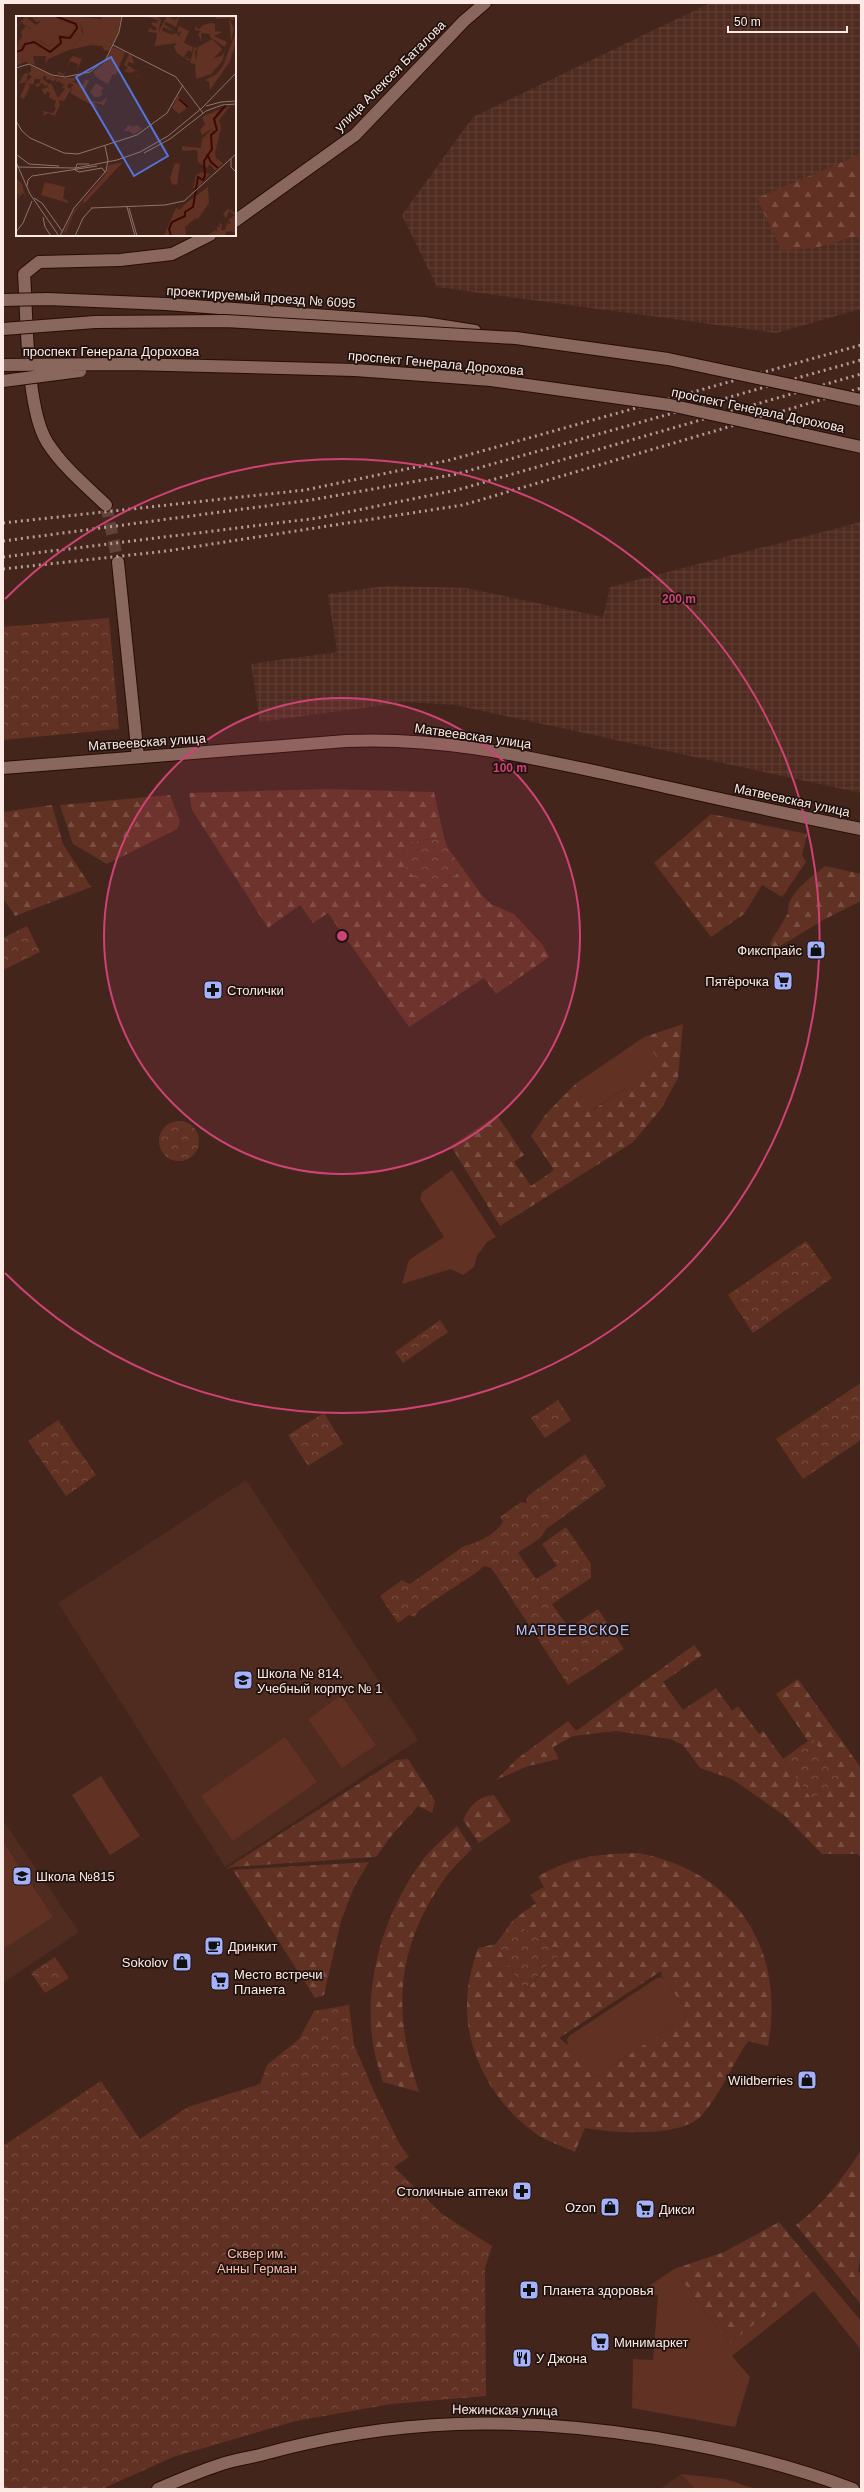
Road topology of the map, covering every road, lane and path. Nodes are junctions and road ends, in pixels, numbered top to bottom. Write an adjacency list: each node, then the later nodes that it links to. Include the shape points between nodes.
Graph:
1 (485, 3): 2 (street, улица Алексея Баталова, via 464,21 355,135)
2 (236, 220)
3 (208, 236): 12 (street, via 172,254 120,260 39,262 24,274 34,407 47,442 72,472)
4 (3, 300): 6 (street, проектируемый проезд № 6095, bridge, via 48,299 166,304 416,322)
5 (3, 329): 6 (street, проспект Генерала Дорохова, bridge, via 95,322 225,321)
6 (516, 338): 10 (street, проспект Генерала Дорохова, bridge, via 668,360)
7 (129, 364): 8 (street, проспект Генерала Дорохова, bridge); 9 (street, bridge); 11 (street, проспект Генерала Дорохова, bridge, via 355,370 491,380 670,405)
8 (3, 365)
9 (3, 381)
10 (861, 400)
11 (861, 447)
12 (106, 505)
13 (118, 562): 14 (street)
14 (138, 757): 15 (street, Матвеевская улица); 16 (street, Матвеевская улица, via 382,739 442,742 553,762)
15 (3, 768)
16 (861, 829)
17 (158, 2489): 18 (street, Нежинская улица, via 223,2464 302,2443 350,2433 443,2423 563,2426 624,2433 743,2455)
18 (853, 2489)

